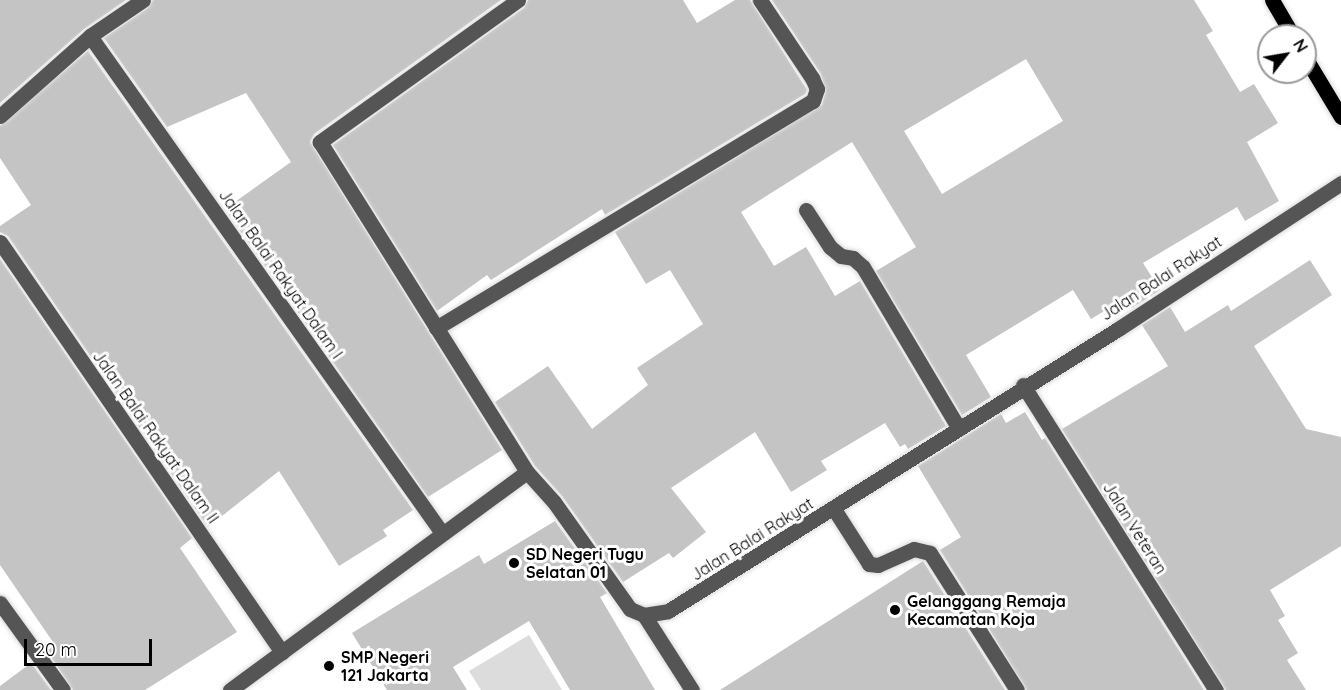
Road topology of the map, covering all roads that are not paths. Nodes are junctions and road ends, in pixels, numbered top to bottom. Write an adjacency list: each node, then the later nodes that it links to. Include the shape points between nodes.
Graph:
1 (143, 0): 6 (street)
2 (518, 0): 13 (street, via 320,142)
3 (760, 0): 13 (street, via 812,78 817,89 813,101)
4 (1272, 0): 5 (main road)
5 (1286, 24)
6 (90, 36): 8 (street); 18 (street, Jalan Balai Rakyat Dalam I)
7 (1317, 77): 9 (main road)
8 (0, 116)
9 (1341, 117)
10 (1341, 183): 14 (street, Jalan Balai Rakyat, via 1118,329)
11 (806, 210): 15 (street, via 830,247 863,267)
12 (0, 242): 21 (street, Jalan Balai Rakyat Dalam II)
13 (436, 328): 16 (street)
14 (1023, 385): 15 (street, Jalan Balai Rakyat); 26 (street, Jalan Veteran)
15 (959, 429): 17 (street, Jalan Balai Rakyat)
16 (527, 472): 18 (street); 20 (street, via 554,502 630,609)
17 (834, 509): 20 (street, Jalan Balai Rakyat, via 669,611); 25 (street, via 869,564 878,565 914,549 930,552)
18 (442, 533): 21 (street)
19 (0, 603): 22 (street)
20 (644, 615): 24 (street)
21 (282, 652): 23 (street)
22 (63, 690)
23 (230, 690)
24 (692, 690)
25 (1017, 690)
26 (1216, 690)

